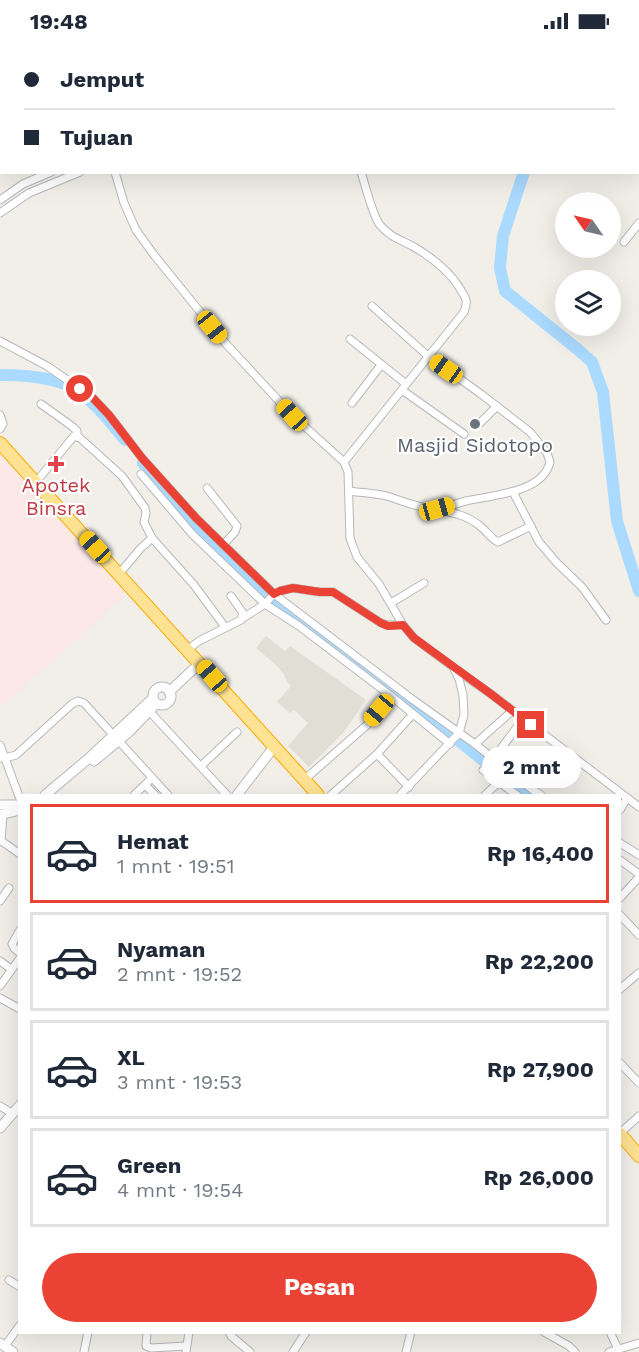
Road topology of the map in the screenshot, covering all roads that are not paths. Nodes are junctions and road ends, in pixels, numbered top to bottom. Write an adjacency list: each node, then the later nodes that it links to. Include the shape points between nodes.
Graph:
1 (46, 174): 5 (street)
2 (75, 174): 6 (street, via 28,193)
3 (117, 174): 24 (street, via 136,230 154,255 227,345 292,415)
4 (362, 174): 12 (street, via 377,222 389,235 431,259 456,282 466,298 464,312)
5 (0, 200)
6 (0, 213)
7 (639, 222): 8 (street)
8 (624, 242)
9 (372, 306): 12 (street)
10 (350, 339): 13 (street)
11 (0, 341): 33 (street, via 47,366 92,397)
12 (428, 356): 14 (street); 17 (street)
13 (381, 365): 14 (street); 15 (street)
14 (404, 387): 21 (street); 24 (street)
15 (352, 403)
16 (41, 404): 22 (street, via 73,427)
17 (496, 406): 19 (street); 29 (street, via 530,432 550,462 534,483)
18 (0, 415): 20 (street)
19 (480, 423)
20 (0, 429)
21 (464, 434)
22 (77, 437): 26 (street, via 72,438); 32 (street, via 122,476 145,508 144,520)
23 (0, 443): 26 (highway)
24 (344, 462): 28 (street)
25 (141, 474): 38 (street, via 193,535)
26 (36, 482): 34 (highway)
27 (207, 488): 33 (street, via 237,526)
28 (349, 491): 30 (street); 39 (street, via 350,538 357,557)
29 (513, 492): 30 (street); 31 (street)
30 (437, 509): 31 (street, via 467,517 498,542)
31 (531, 526): 41 (street, via 539,542 582,586)
32 (152, 538): 34 (street); 43 (street)
33 (223, 545): 36 (street)
34 (120, 574): 44 (highway)
35 (424, 582): 39 (street)
36 (274, 595): 38 (street); 42 (street, via 293,588 333,592 381,623); 54 (street)
37 (231, 596): 40 (street)
38 (266, 603): 40 (street); 47 (street)
39 (391, 603): 42 (street)
40 (243, 618): 43 (street)
41 (606, 620)
42 (403, 625): 46 (street)
43 (225, 627): 44 (street)
44 (187, 650): 45 (highway)
45 (200, 663): 48 (street, via 169,692 164,688 154,692); 59 (highway)
46 (453, 668): 49 (street); 54 (street, via 465,706)
47 (391, 696): 51 (street); 66 (street, via 367,725)
48 (155, 701): 50 (street); 55 (street)
49 (512, 711): 52 (street); 57 (street)
50 (150, 712): 55 (street); 63 (street)
51 (413, 714): 56 (street); 60 (street)
52 (523, 719): 62 (street); 84 (street)
53 (237, 732): 63 (street)
54 (458, 734): 56 (street); 57 (street)
55 (116, 738): 61 (street, via 78,700 16,754); 65 (street); 72 (street); 73 (street)
56 (450, 743): 69 (street)
57 (475, 744): 62 (street)
58 (0, 745): 61 (street)
59 (274, 747): 66 (highway); 78 (street)
60 (377, 754): 69 (street); 80 (street)
61 (2, 758): 71 (street)
62 (494, 758): 70 (street)
63 (201, 766): 77 (street)
64 (483, 770): 67 (street)
65 (152, 778): 68 (street); 76 (street)
66 (304, 780): 79 (highway)
67 (499, 782): 82 (street); 83 (street)
68 (146, 784): 74 (street); 75 (street)
69 (409, 787): 81 (street)
70 (531, 792)
71 (18, 794)
72 (46, 794)
73 (52, 794)
74 (135, 794)
75 (153, 794)
76 (167, 794)
77 (226, 794)
78 (238, 794)
79 (317, 794)
80 (332, 794)
81 (401, 794)
82 (486, 794)
83 (516, 794)
84 (627, 798): 86 (street); 87 (street)
85 (18, 805): 89 (street)
86 (639, 807)
87 (621, 808)
88 (18, 810): 89 (street)
89 (1, 812): 90 (street)
90 (1, 840): 92 (street)
91 (621, 844): 93 (street)
92 (18, 853)
93 (639, 855)
94 (621, 861): 95 (street)
95 (639, 876): 97 (street)
96 (9, 888): 98 (street)
97 (621, 897)
98 (0, 901)
99 (621, 916): 101 (street)
100 (18, 934): 102 (street, via 12,944)
101 (639, 934)
102 (18, 951)
103 (0, 960): 105 (street)
104 (18, 960): 105 (street)
105 (11, 969): 107 (street)
106 (639, 973): 108 (street)
107 (0, 986)
108 (621, 988)
109 (0, 998): 110 (street)
110 (18, 1008)
111 (621, 1064): 112 (street)
112 (639, 1083)
113 (0, 1106): 115 (street)
114 (18, 1108): 115 (street)
115 (13, 1114): 117 (street)
116 (639, 1116): 118 (street)
117 (0, 1128)
118 (622, 1140): 119 (highway)
119 (639, 1156)
120 (9, 1280): 121 (street)
121 (18, 1286)
122 (18, 1328): 132 (street)
123 (88, 1334): 135 (street)
124 (147, 1334): 133 (street, via 146,1346 151,1348)
125 (189, 1334): 133 (street)
126 (230, 1334): 136 (street)
127 (305, 1334): 137 (street)
128 (410, 1334): 138 (street)
129 (548, 1334): 139 (street)
130 (611, 1334): 134 (street)
131 (639, 1343): 134 (street)
132 (6, 1347)
133 (186, 1349)
134 (618, 1349): 140 (street)
135 (84, 1352)
136 (250, 1352)
137 (293, 1352)
138 (406, 1352)
139 (575, 1352)
140 (609, 1352)

